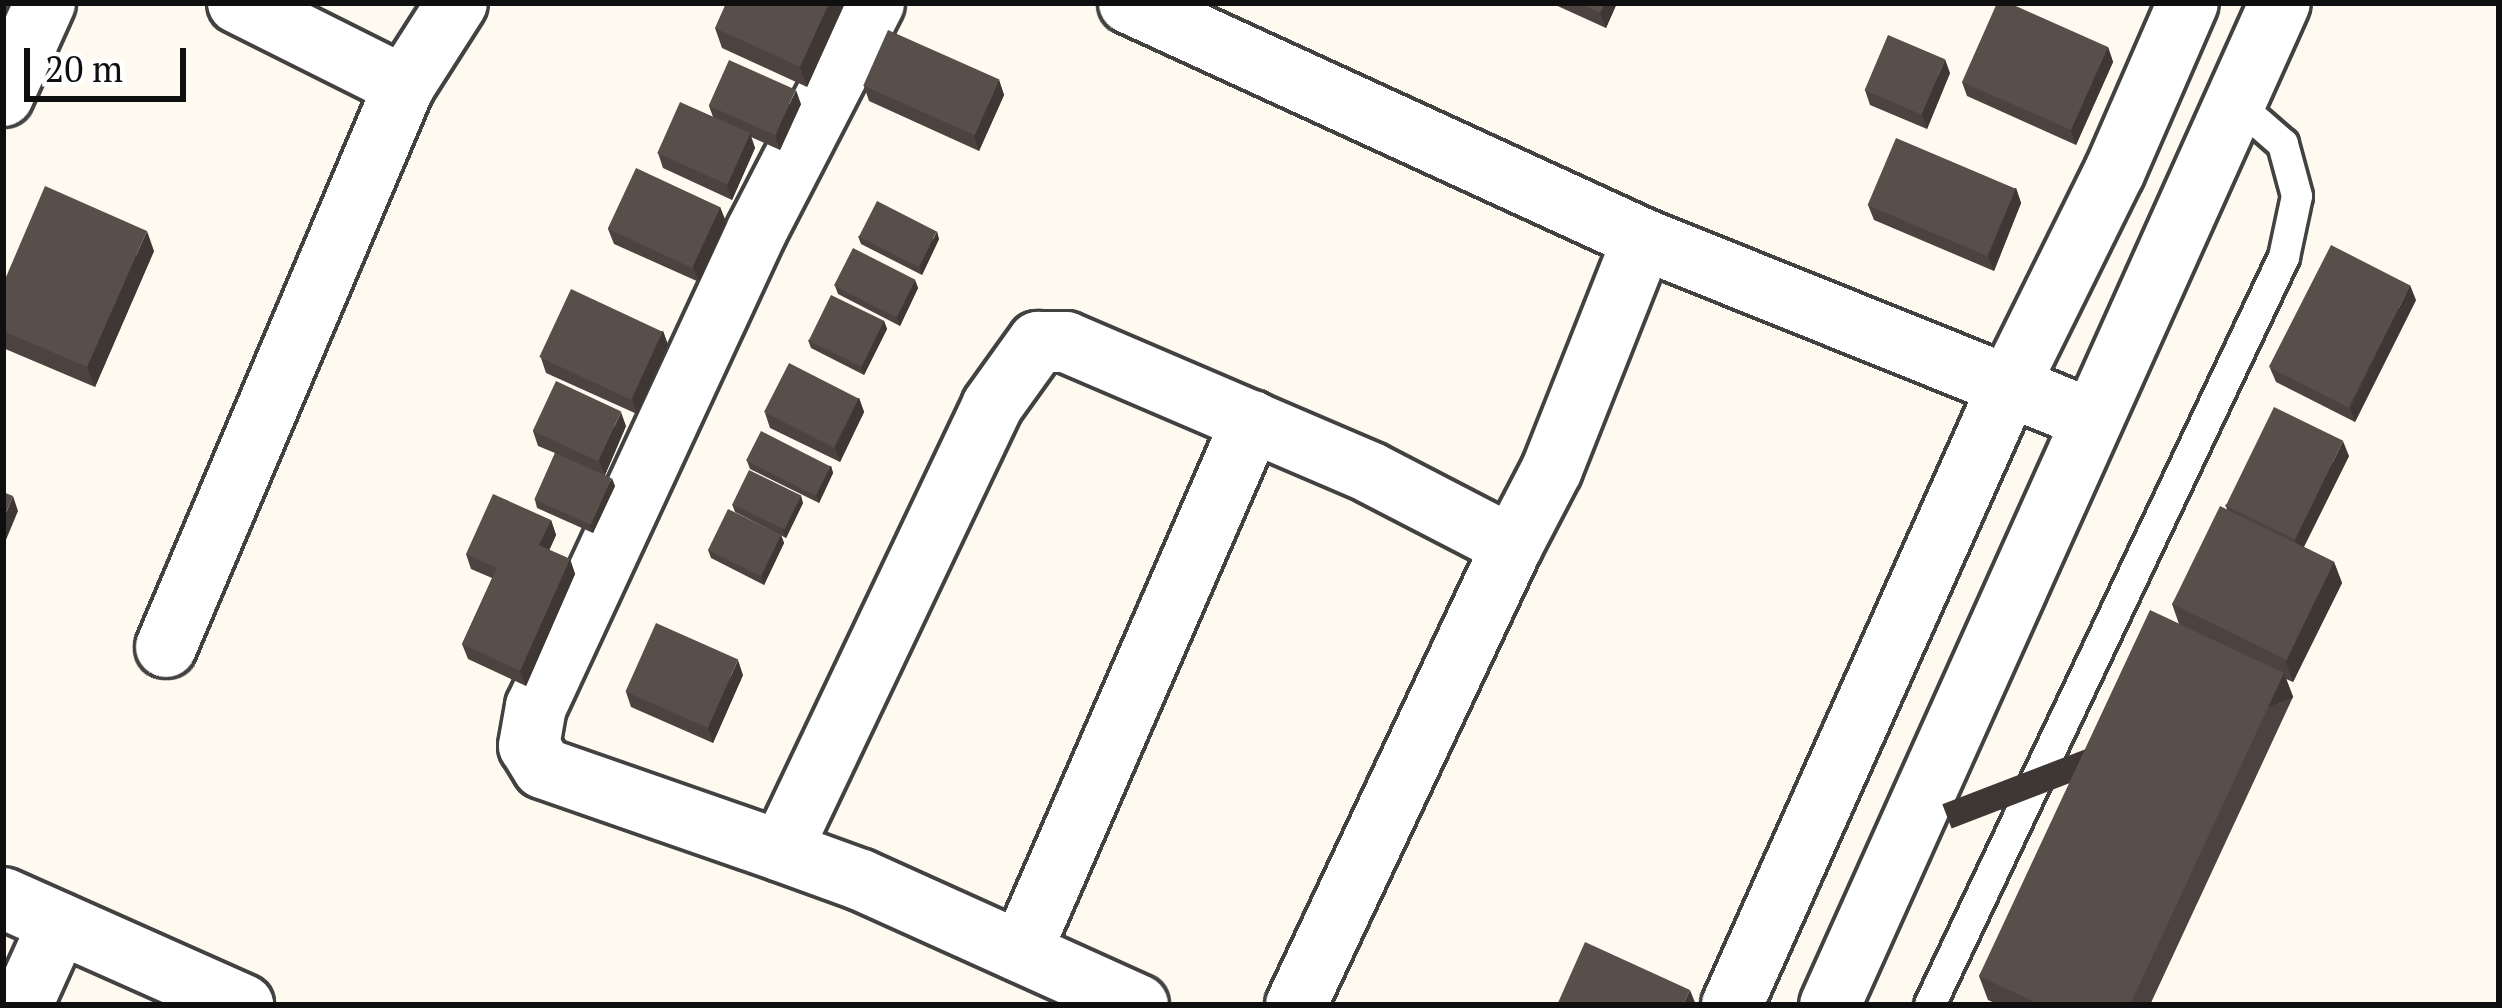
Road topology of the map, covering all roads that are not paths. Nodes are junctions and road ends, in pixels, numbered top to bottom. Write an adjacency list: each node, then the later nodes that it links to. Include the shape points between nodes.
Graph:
1 (45, 3): 9 (street)
2 (238, 3): 8 (street)
3 (457, 3): 8 (street)
4 (874, 3): 19 (street, via 716,317 536,707 529,746 543,767)
5 (1129, 3): 13 (street)
6 (2188, 3): 11 (street)
7 (2280, 3): 10 (street)
8 (404, 86): 18 (street)
9 (3, 96)
10 (2236, 104): 12 (street); 29 (lane, via 2283,144 2296,196 2284,256)
11 (2114, 173): 12 (street); 14 (street)
12 (2189, 208): 15 (street)
13 (1643, 239): 14 (street); 17 (street, via 1552,469)
14 (2010, 383): 15 (street); 27 (street)
15 (2092, 419): 28 (street)
16 (1252, 421): 17 (street); 19 (street, via 1085,348 1038,342 992,406); 22 (street)
17 (1512, 546): 26 (street)
18 (166, 647)
19 (781, 851): 22 (street)
20 (3, 898): 21 (street)
21 (59, 923): 23 (street); 24 (street)
22 (1021, 952): 25 (street)
23 (22, 1005)
24 (243, 1005)
25 (1138, 1005)
26 (1296, 1005)
27 (1732, 1005)
28 (1830, 1005)
29 (1930, 1005)

